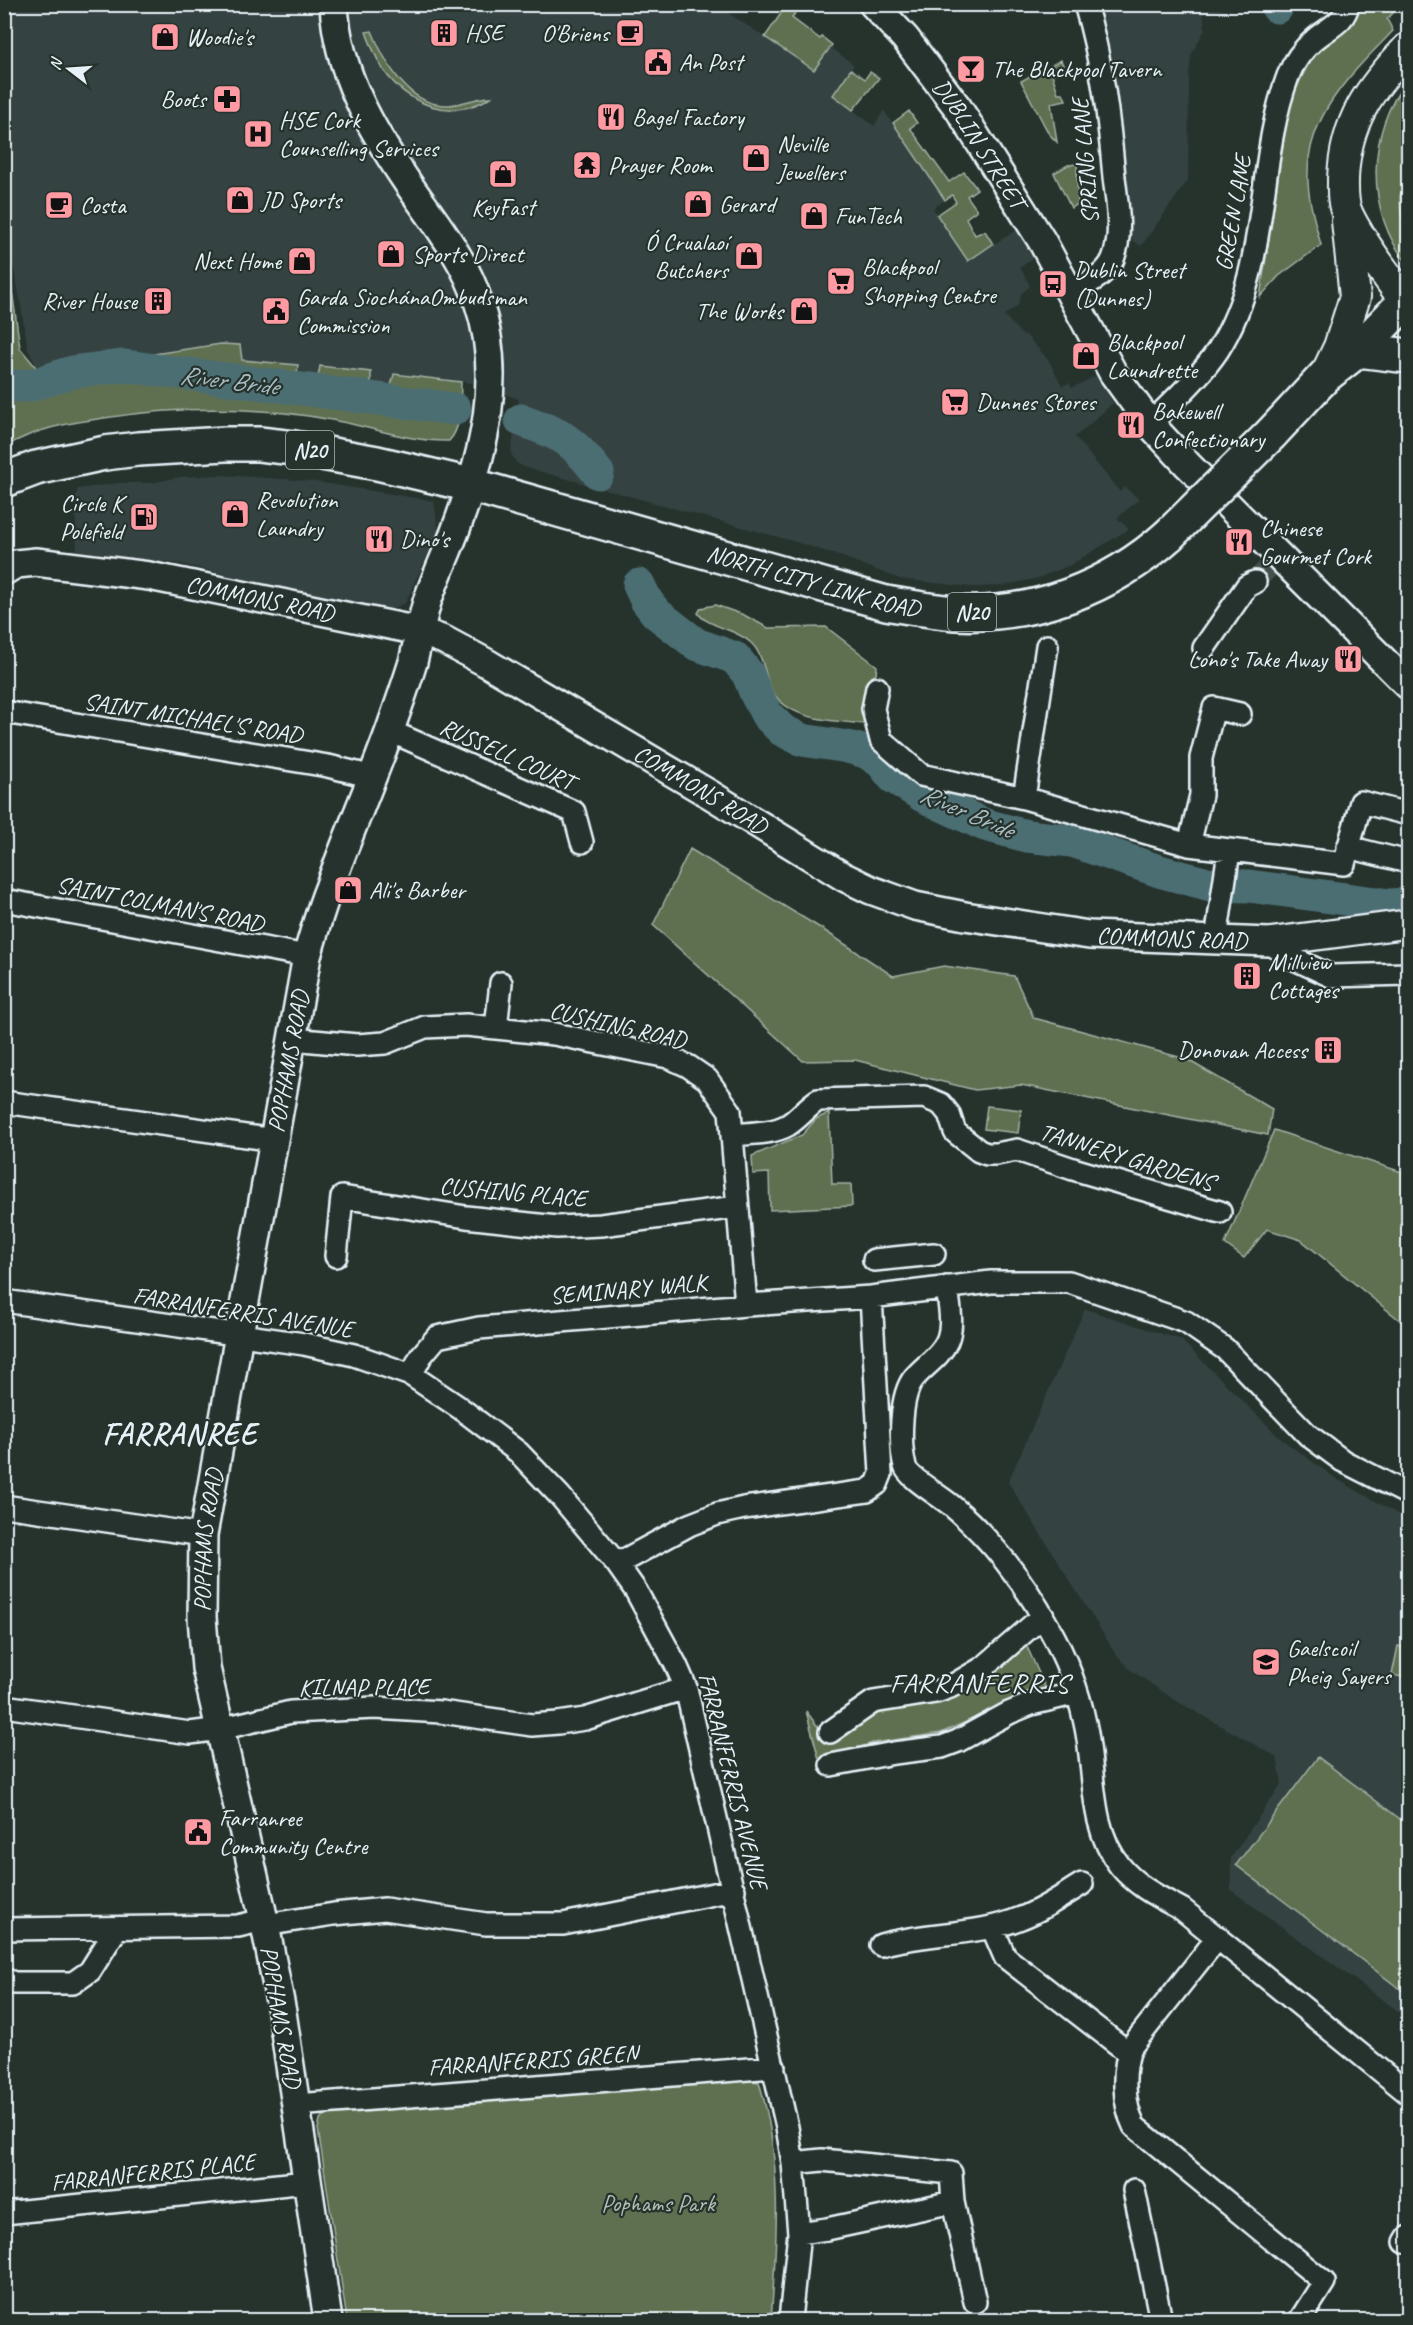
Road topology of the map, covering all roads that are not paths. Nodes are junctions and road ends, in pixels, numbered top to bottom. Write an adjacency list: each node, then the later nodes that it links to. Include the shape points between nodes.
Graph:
1 (334, 4): 14 (street, POPHAMS ROAD, via 340,48 356,96 461,263 478,301 491,353 492,375)
2 (873, 4): 7 (street, DUBLIN STREET, via 905,38 958,108 1021,204)
3 (1085, 4): 7 (street, SPRING LANE, via 1108,110 1118,243 1101,276)
4 (1348, 4): 12 (street, GREEN LANE, via 1335,25 1298,56 1288,77 1275,123 1250,273 1226,335 1209,363)
5 (1408, 48): 6 (main road, NORTH CITY LINK ROAD, via 1382,75 1355,119 1343,168)
6 (1347, 213): 8 (main road); 11 (main road, NORTH CITY LINK ROAD / N20, via 1355,297)
7 (1071, 293): 12 (street, DUBLIN STREET, via 1113,373)
8 (1407, 304): 9 (highway, NORTH CITY LINK ROAD / N20)
9 (1358, 350): 10 (highway); 11 (highway, NORTH CITY LINK ROAD / N20)
10 (1408, 356)
11 (1325, 376): 14 (highway, NORTH CITY LINK ROAD / N20, bridge, via 1148,553 1089,588 1026,608 955,613 903,606)
12 (1150, 424): 20 (street, DUBLIN STREET)
13 (4, 480): 14 (highway, N20, via 36,468 105,453 248,444 357,459)
14 (471, 485): 17 (street, POPHAMS ROAD)
15 (6, 570): 17 (street, COMMONS ROAD, via 15,564 36,562 148,576)
16 (1254, 582): 19 (street, via 1247,586)
17 (419, 632): 24 (street, POPHAMS ROAD); 35 (street, COMMONS ROAD, via 444,640 485,662 871,890 935,910 1089,935)
18 (1047, 646): 26 (street)
19 (1204, 648)
20 (1408, 685)
21 (877, 688): 26 (street, via 873,709 881,740 921,775)
22 (4, 712): 25 (street, SAINT MICHAEL'S ROAD)
23 (1240, 714): 29 (street, via 1214,708 1201,758 1201,795)
24 (390, 731): 25 (street, POPHAMS ROAD); 28 (street, RUSSELL COURT, via 574,812)
25 (373, 777): 37 (street, POPHAMS ROAD, via 328,888)
26 (1024, 798): 29 (street)
27 (1408, 814): 30 (street, via 1360,802)
28 (582, 842)
29 (1189, 846): 31 (street)
30 (1348, 847): 31 (street, via 1344,864); 32 (street)
31 (1228, 860): 35 (street)
32 (1408, 862)
33 (4, 900): 37 (street, SAINT COLMAN'S ROAD)
34 (1408, 924): 36 (street, COMMONS ROAD)
35 (1217, 928): 36 (street, COMMONS ROAD)
36 (1269, 942): 38 (street, via 1286,955 1331,976)
37 (307, 956): 41 (street, POPHAMS ROAD)
38 (1408, 975)
39 (501, 983): 40 (street)
40 (496, 1028): 41 (street, CUSHING ROAD, via 425,1027 385,1043 357,1045); 43 (street, CUSHING ROAD, via 554,1034 668,1058 688,1066 707,1079 730,1111)
41 (292, 1039): 44 (street, POPHAMS ROAD)
42 (4, 1102): 44 (street)
43 (732, 1135): 45 (street, CUSHING ROAD); 46 (street, TANNERY GARDENS, via 779,1129 791,1124 818,1100 924,1097 941,1104 955,1132 987,1154 1017,1150)
44 (275, 1140): 56 (street, POPHAMS ROAD)
45 (737, 1207): 48 (street, CUSHING PLACE, via 557,1227 342,1197); 55 (street, CUSHING ROAD)
46 (1220, 1212)
47 (934, 1254): 49 (street)
48 (336, 1256)
49 (908, 1256): 50 (street); 52 (street)
50 (874, 1260)
51 (947, 1287): 52 (street, SEMINARY WALK); 58 (street, SEMINARY WALK, via 991,1282 1069,1282 1186,1322 1225,1349 1308,1435 1343,1461); 62 (street, via 951,1322 947,1342 909,1385 902,1406 904,1464 910,1476 937,1492 983,1534)
52 (911, 1292): 53 (street, SEMINARY WALK)
53 (871, 1296): 55 (street, SEMINARY WALK); 61 (street, via 881,1474 877,1484 867,1491 717,1514)
54 (4, 1301): 56 (street, FARRANFERRIS AVENUE)
55 (746, 1305): 57 (street, SEMINARY WALK, via 479,1328 436,1337)
56 (240, 1334): 57 (street, FARRANFERRIS AVENUE, via 354,1355); 60 (street, POPHAMS ROAD)
57 (411, 1375): 61 (street, FARRANFERRIS AVENUE, via 518,1452)
58 (1408, 1494)
59 (4, 1506): 60 (street)
60 (203, 1535): 66 (street, POPHAMS ROAD, via 206,1668)
61 (617, 1564): 63 (street, FARRANFERRIS AVENUE, via 664,1641)
62 (1043, 1616): 64 (street); 67 (street, via 984,1667 950,1687 873,1702)
63 (686, 1688): 66 (street, KILNAP PLACE, via 558,1724 532,1725 375,1708 291,1712); 70 (street, FARRANFERRIS AVENUE)
64 (1077, 1693): 68 (street, via 1031,1704 942,1747); 75 (street, via 1086,1725 1099,1819 1109,1849 1131,1878 1184,1910)
65 (4, 1706): 66 (street, KILNAP PLACE, via 189,1733)
66 (220, 1729): 71 (street, POPHAMS ROAD)
67 (830, 1732)
68 (831, 1765)
69 (1082, 1884): 72 (street, via 1020,1918)
70 (734, 1890): 71 (street, via 563,1924 486,1924 385,1909); 79 (street, FARRANFERRIS AVENUE)
71 (265, 1922): 73 (street); 81 (street, POPHAMS ROAD)
72 (992, 1927): 76 (street, via 905,1938); 78 (street, via 1005,1957)
73 (117, 1928): 74 (street); 77 (street, via 90,1971 73,1983 14,1983)
74 (4, 1929)
75 (1218, 1937): 78 (street); 80 (street)
76 (881, 1945)
77 (4, 1979)
78 (1129, 2053): 92 (street, via 1125,2066 1128,2115 1134,2126 1324,2282)
79 (774, 2067): 81 (street, FARRANFERRIS GREEN); 82 (street, FARRANFERRIS AVENUE)
80 (1408, 2093)
81 (297, 2105): 83 (street, POPHAMS ROAD)
82 (793, 2163): 85 (street, via 822,2160 951,2173); 87 (street, FARRANFERRIS AVENUE)
83 (307, 2182): 86 (street, FARRANFERRIS PLACE); 89 (street, POPHAMS ROAD)
84 (1134, 2190): 91 (street)
85 (952, 2202): 87 (street); 88 (street)
86 (4, 2213)
87 (799, 2233): 90 (street, FARRANFERRIS AVENUE)
88 (975, 2302)
89 (328, 2320)
90 (790, 2320)
91 (1161, 2320)
92 (1300, 2320)

